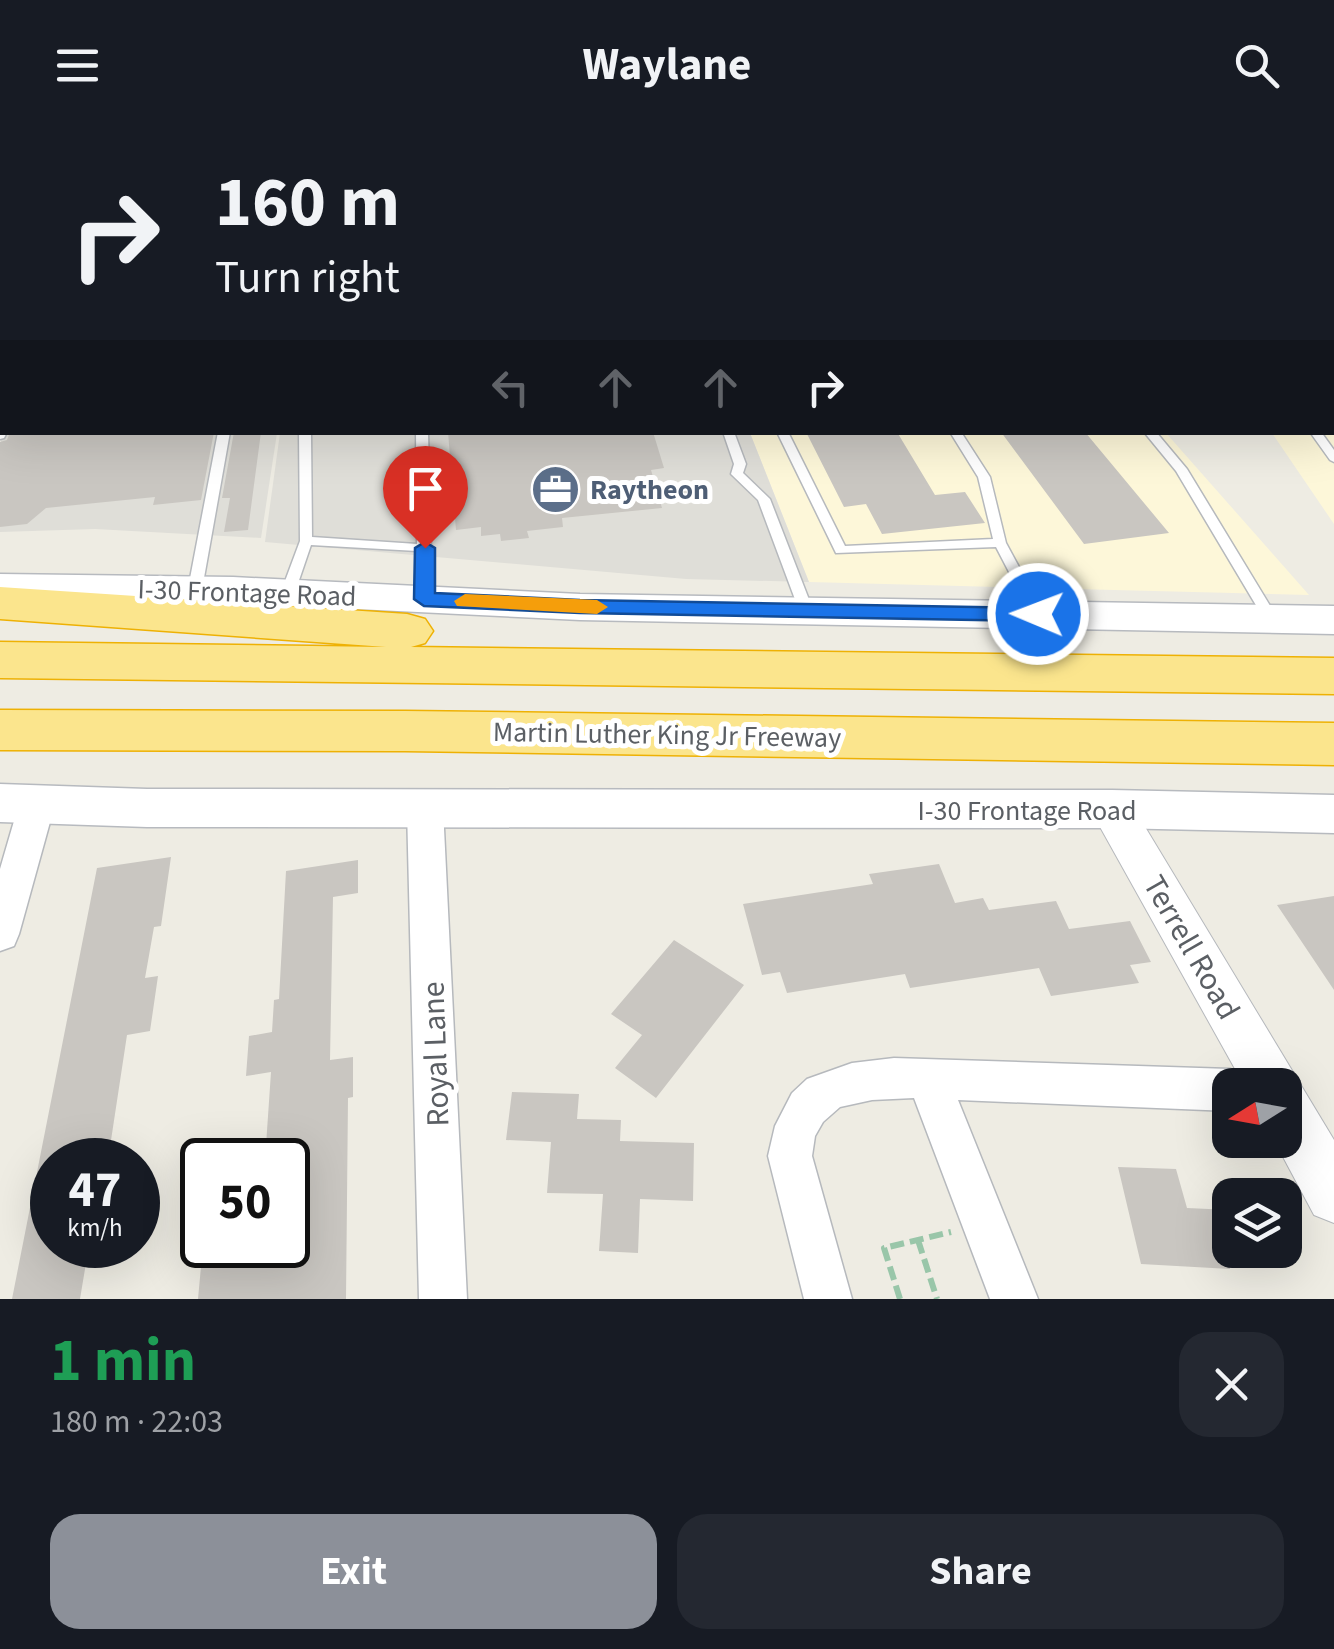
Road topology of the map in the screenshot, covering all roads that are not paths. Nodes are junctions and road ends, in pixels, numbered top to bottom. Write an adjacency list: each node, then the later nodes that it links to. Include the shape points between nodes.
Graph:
1 (223, 435): 14 (lane)
2 (306, 435): 10 (lane)
3 (422, 435): 12 (lane)
4 (729, 435): 18 (lane, via 737,474 764,499)
5 (784, 435): 11 (lane, via 841,550)
6 (957, 435): 11 (lane, via 984,477)
7 (1152, 435): 20 (lane, via 1181,469)
8 (1318, 435): 9 (lane)
9 (1334, 458)
10 (306, 541): 12 (lane); 15 (lane)
11 (1000, 543): 19 (lane)
12 (425, 548): 16 (lane)
13 (0, 587): 14 (main road, I-30 Frontage Road)
14 (195, 589): 15 (main road, I-30 Frontage Road)
15 (288, 592): 16 (main road, I-30 Frontage Road)
16 (424, 599): 18 (main road, I-30 Frontage Road)
17 (0, 603): 23 (highway)
18 (806, 610): 19 (main road, I-30 Frontage Road)
19 (1038, 614): 20 (main road, I-30 Frontage Road)
20 (1271, 619): 21 (main road, I-30 Frontage Road)
21 (1334, 620)
22 (0, 660): 23 (highway)
23 (989, 671): 24 (highway)
24 (1334, 676)
25 (0, 730): 26 (highway, Martin Luther King Jr Freeway)
26 (573, 733): 27 (highway, Martin Luther King Jr Freeway); 28 (highway)
27 (1334, 744)
28 (1334, 781)
29 (19, 804): 30 (main road, I-30 Frontage Road); 33 (street)
30 (425, 808): 31 (main road, I-30 Frontage Road); 39 (street, Royal Lane)
31 (1112, 810): 32 (main road, I-30 Frontage Road); 34 (street, Terrell Road)
32 (1334, 814)
33 (0, 934)
34 (1263, 1068)
35 (929, 1079): 36 (street); 40 (street, via 832,1089 814,1098 791,1134 790,1156); 41 (street)
36 (1212, 1089)
37 (1302, 1137): 38 (street)
38 (1334, 1194)
39 (443, 1299)
40 (828, 1299)
41 (1014, 1299)

